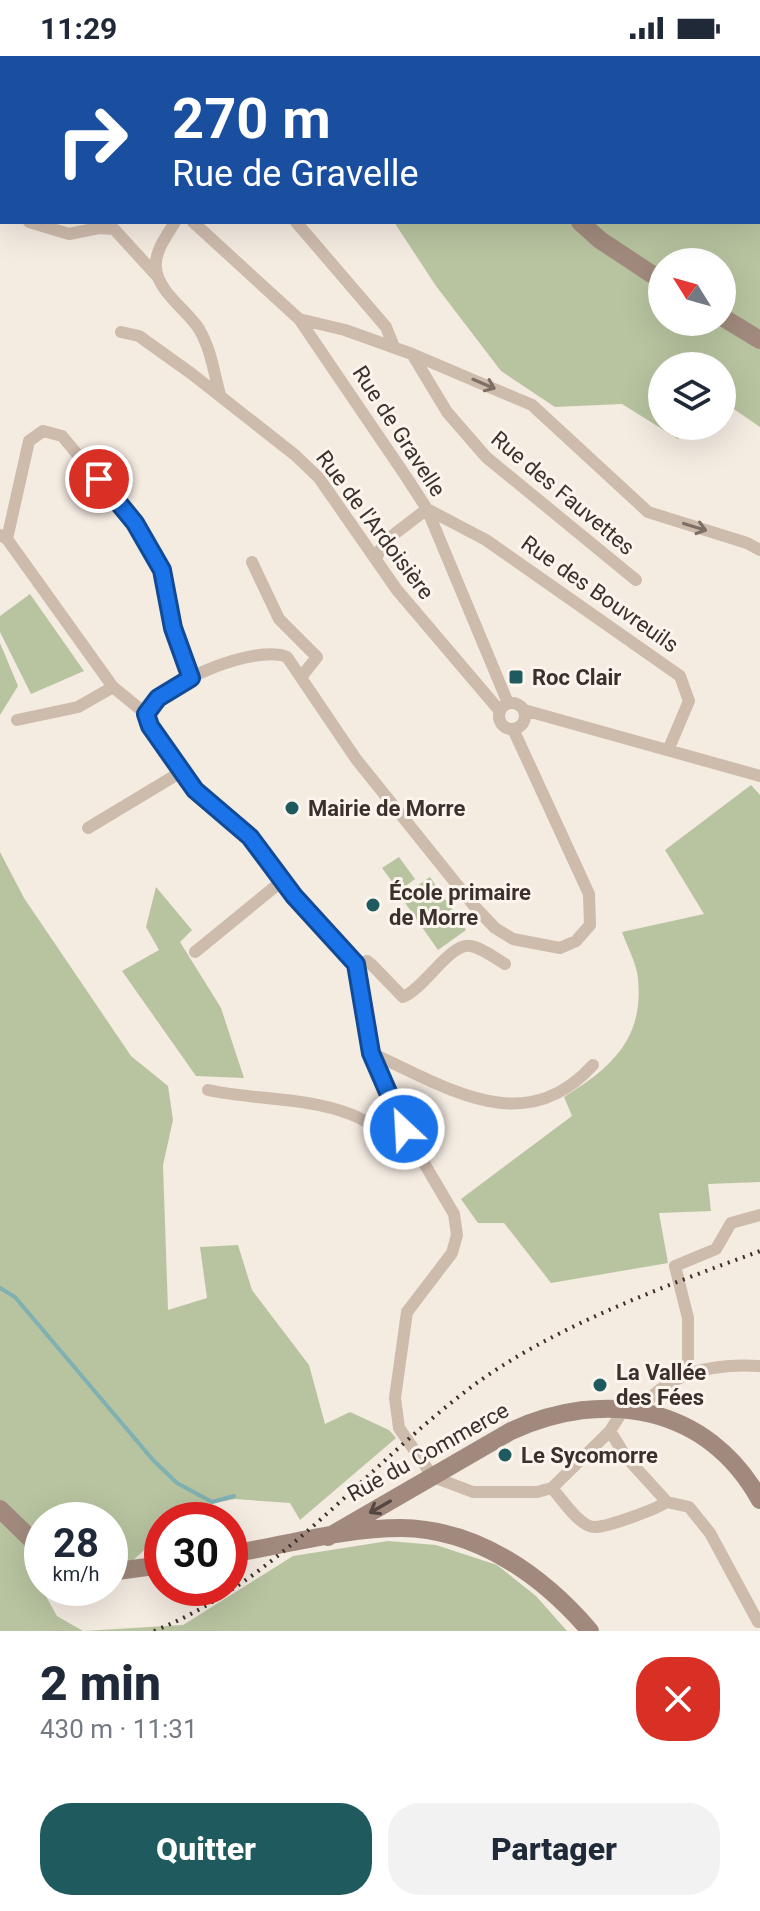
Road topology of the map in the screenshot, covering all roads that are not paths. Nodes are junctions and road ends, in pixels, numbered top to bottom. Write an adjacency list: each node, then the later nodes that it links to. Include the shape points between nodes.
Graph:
1 (36, 224): 7 (street, via 69,234 114,229)
2 (174, 224): 7 (street, via 157,253)
3 (195, 224): 8 (street, Rue de Gravelle)
4 (298, 224): 13 (street, via 386,327)
5 (582, 224): 6 (street)
6 (648, 272)
7 (159, 278): 16 (street, via 200,331)
8 (299, 319): 10 (street); 14 (street, Rue de Gravelle)
9 (736, 325): 12 (street)
10 (345, 330): 13 (street); 14 (street, via 329,337)
11 (121, 332): 16 (street, Rue de l'Ardoisière, via 139,336)
12 (760, 340)
13 (394, 347): 15 (street)
14 (325, 354): 17 (street, Rue de Gravelle)
15 (412, 354): 19 (street, one-way to 19, via 532,405 648,512); 22 (street, Rue des Fauvettes, via 447,412 486,457)
16 (220, 395): 20 (street, Rue de l'Ardoisière, via 319,478)
17 (427, 509): 20 (street, via 384,542); 26 (street, Rue de Gravelle); 31 (street, Rue des Bouvreuils, via 486,540 680,676 689,701)
18 (3, 537): 24 (street, via 29,441 43,431 62,436 135,523 162,570 173,628); 25 (street)
19 (760, 550)
20 (376, 559): 26 (street, Rue de l'Ardoisière, via 397,590)
21 (252, 562): 23 (street, via 279,619 317,657)
22 (636, 580)
23 (302, 676): 24 (street, via 287,657 274,651); 30 (street, via 356,759 475,907 513,939 560,948 576,941 590,925 589,894)
24 (191, 678): 28 (street, via 158,698)
25 (113, 687): 28 (street); 29 (street, via 78,707)
26 (504, 706): 27 (street, via 516,703); 30 (street, via 502,725)
27 (524, 710): 30 (street); 31 (street)
28 (146, 714): 32 (street)
29 (17, 720)
30 (517, 727)
31 (669, 748): 33 (street)
32 (181, 772): 34 (street); 35 (street, via 211,806 250,837)
33 (760, 776)
34 (88, 828)
35 (282, 881): 36 (street); 37 (street)
36 (195, 952)
37 (356, 964): 38 (street, via 367,961 403,997 414,993 463,946 471,945); 39 (street)
38 (505, 964)
39 (371, 1053): 40 (street, via 449,1090 517,1104 542,1102 568,1090); 42 (street)
40 (593, 1065)
41 (208, 1090): 42 (street, via 328,1108 393,1136)
42 (408, 1135): 48 (street, via 447,1197 457,1235 441,1270 407,1312 398,1370 395,1416)
43 (760, 1215): 45 (street, via 731,1223 716,1249 675,1266 688,1318)
44 (760, 1366): 45 (street)
45 (688, 1372): 46 (street)
46 (632, 1408): 47 (street); 48 (street, Rue du Commerce, via 575,1410 538,1420); 50 (street, Rue du Commerce, via 686,1428 710,1445 743,1475)
47 (610, 1431): 49 (street); 51 (street)
48 (433, 1477): 49 (street, via 473,1492); 54 (street, Rue du Commerce, one-way to 54)
49 (552, 1488): 51 (street, via 594,1527 651,1512)
50 (760, 1500)
51 (667, 1502): 56 (street, via 689,1507 710,1533)
52 (0, 1509): 53 (street)
53 (24, 1532)
54 (328, 1537): 55 (street); 57 (street, via 400,1528 463,1540 503,1556 537,1579)
55 (248, 1551)
56 (758, 1622)
57 (590, 1631)

